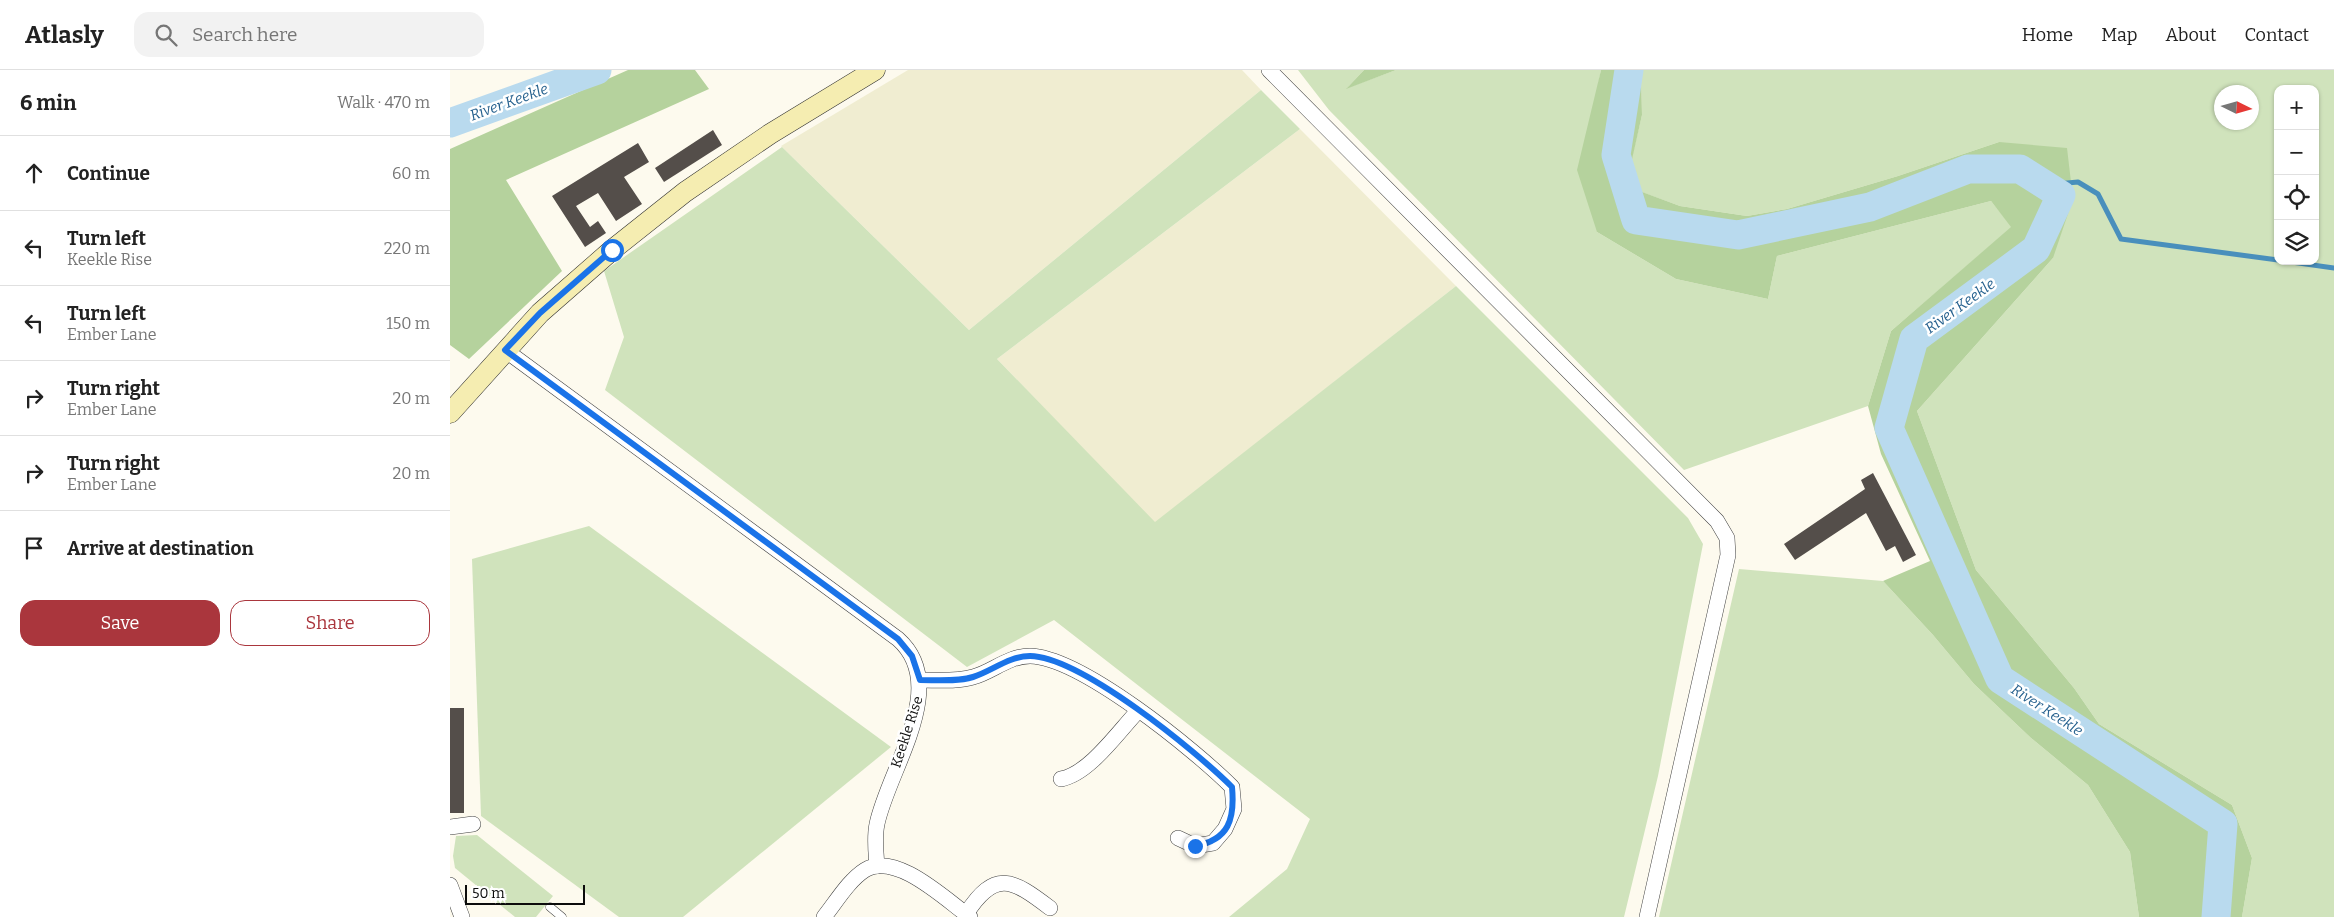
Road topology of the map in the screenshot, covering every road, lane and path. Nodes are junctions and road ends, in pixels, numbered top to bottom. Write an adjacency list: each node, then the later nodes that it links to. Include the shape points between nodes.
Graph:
1 (876, 70): 3 (main road, via 770,134 685,192 540,313)
2 (1270, 70): 19 (street, via 1717,521 1727,538 1728,555)
3 (505, 350): 4 (main road); 5 (street, Keekle Rise, via 898,639 912,656)
4 (450, 413)
5 (920, 680): 6 (street, via 973,677 1012,659 1030,656 1051,660 1098,681); 11 (street, Keekle Rise, via 918,708 876,826)
6 (1138, 711): 7 (street, via 1084,768); 10 (street, via 1196,754 1232,787 1234,809 1226,829 1213,843 1195,846)
7 (1061, 780)
8 (473, 824): 9 (street)
9 (450, 827)
10 (1178, 838)
11 (877, 866): 15 (street, via 892,866 905,871); 18 (street, via 858,876)
12 (450, 885): 16 (street)
13 (550, 907): 17 (lane)
14 (1050, 908): 15 (street, via 1022,889 1001,882 988,886 977,896)
15 (968, 916)
16 (462, 917)
17 (562, 917)
18 (824, 917)
19 (1647, 917)

